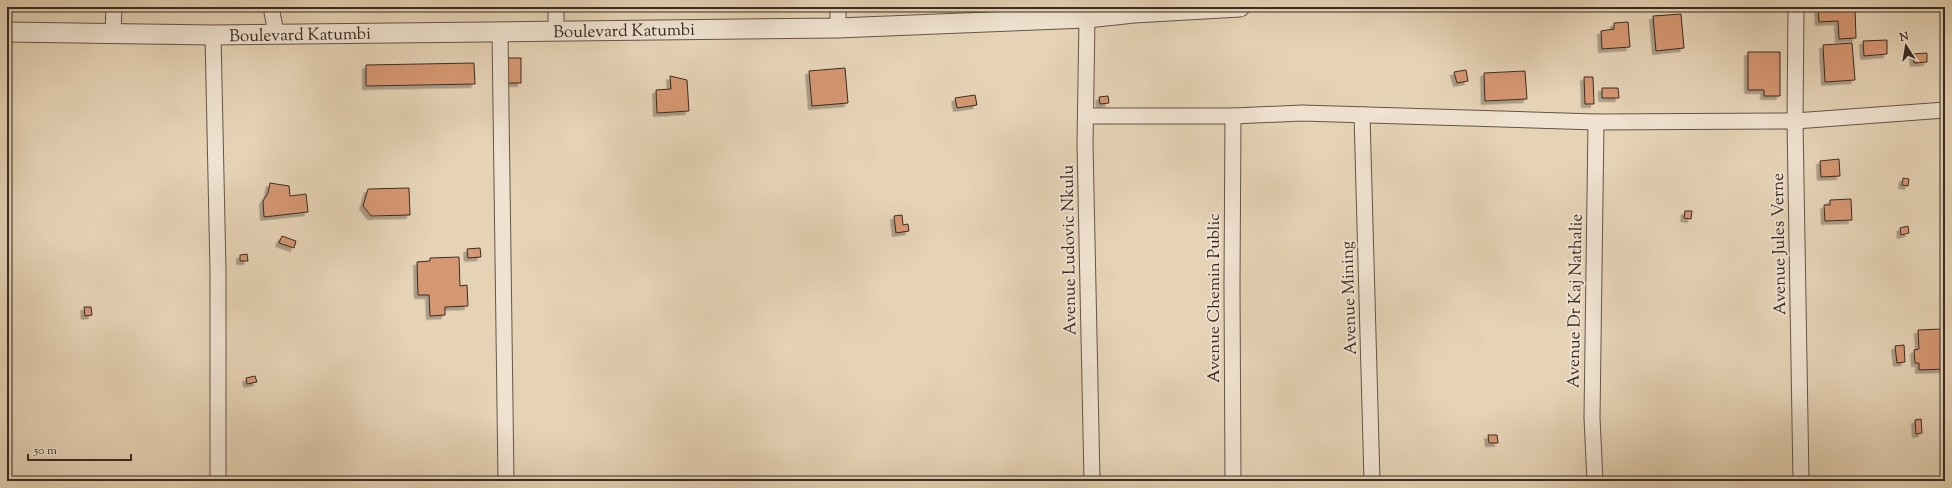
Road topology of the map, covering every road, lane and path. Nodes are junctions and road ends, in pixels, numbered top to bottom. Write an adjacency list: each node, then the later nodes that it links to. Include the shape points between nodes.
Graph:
1 (114, 7): 13 (street)
2 (271, 7): 14 (street)
3 (556, 7): 11 (street)
4 (838, 7): 9 (street)
5 (1240, 7): 7 (street, Boulevard Katumbi)
6 (1796, 7): 20 (street, Avenue Jules Verne)
7 (1134, 10): 8 (street, Boulevard Katumbi)
8 (1087, 18): 9 (street, Boulevard Katumbi); 18 (street, Avenue Ludovic Nkulu)
9 (838, 28): 11 (street, Boulevard Katumbi)
10 (500, 31): 11 (street, Boulevard Katumbi); 14 (street, Boulevard Katumbi); 23 (street)
11 (556, 31)
12 (7, 32): 13 (street, Boulevard Katumbi)
13 (113, 33): 15 (street, Boulevard Katumbi)
14 (276, 33): 15 (street, Boulevard Katumbi)
15 (213, 35): 22 (street, via 218,271)
16 (1945, 110): 20 (street)
17 (1362, 114): 19 (street); 21 (street); 26 (street, Avenue Mining)
18 (1086, 116): 19 (street); 24 (street, Avenue Ludovic Nkulu)
19 (1233, 116): 25 (street, Avenue Chemin Public)
20 (1795, 121): 21 (street); 28 (street, Avenue Jules Verne)
21 (1596, 122): 27 (street, Avenue Dr Kaj Nathalie, via 1592,418)
22 (218, 481)
23 (506, 481)
24 (1092, 481)
25 (1233, 481)
26 (1372, 481)
27 (1595, 481)
28 (1801, 481)

